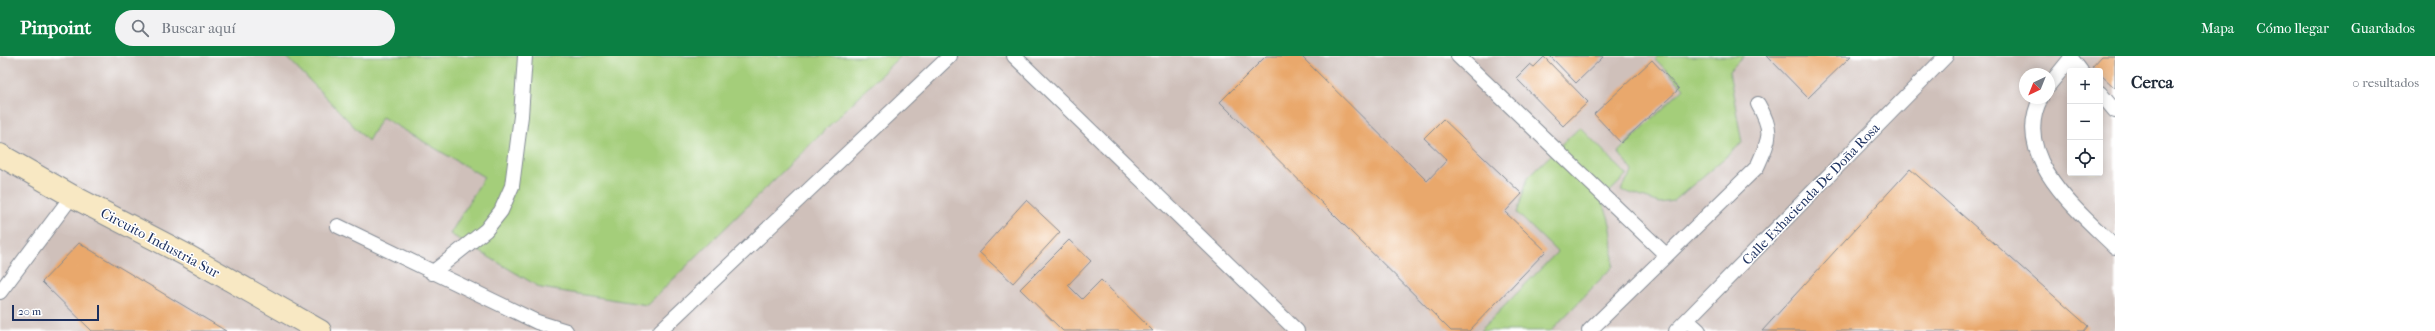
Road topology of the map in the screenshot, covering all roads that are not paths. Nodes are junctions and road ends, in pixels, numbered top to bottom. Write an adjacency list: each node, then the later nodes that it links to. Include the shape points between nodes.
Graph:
1 (525, 56): 18 (lane, via 512,186 501,211 486,230)
2 (950, 56): 23 (lane)
3 (1014, 56): 24 (lane)
4 (1458, 56): 17 (lane)
5 (1946, 56): 20 (lane, Calle Exhacienda De Doña Rosa)
6 (2072, 57): 7 (lane); 8 (lane)
7 (2080, 68)
8 (2055, 78)
9 (2103, 97): 12 (lane)
10 (1758, 104): 17 (lane, via 1768,123 1768,142 1757,167)
11 (2038, 104): 16 (lane, via 2033,128 2036,147 2044,169 2067,200)
12 (2115, 111)
13 (0, 155): 14 (main road, Circuito Industria Sur)
14 (72, 196): 19 (lane); 21 (main road, Circuito Industria Sur, via 173,248)
15 (338, 226): 18 (lane)
16 (2115, 247)
17 (1665, 254): 25 (lane)
18 (432, 273): 22 (lane, via 537,322)
19 (0, 292)
20 (1687, 320): 26 (lane, Calle Exhacienda De Doña Rosa); 27 (lane)
21 (320, 331)
22 (566, 331)
23 (660, 331)
24 (1297, 331)
25 (1589, 331)
26 (1676, 331)
27 (1699, 331)

